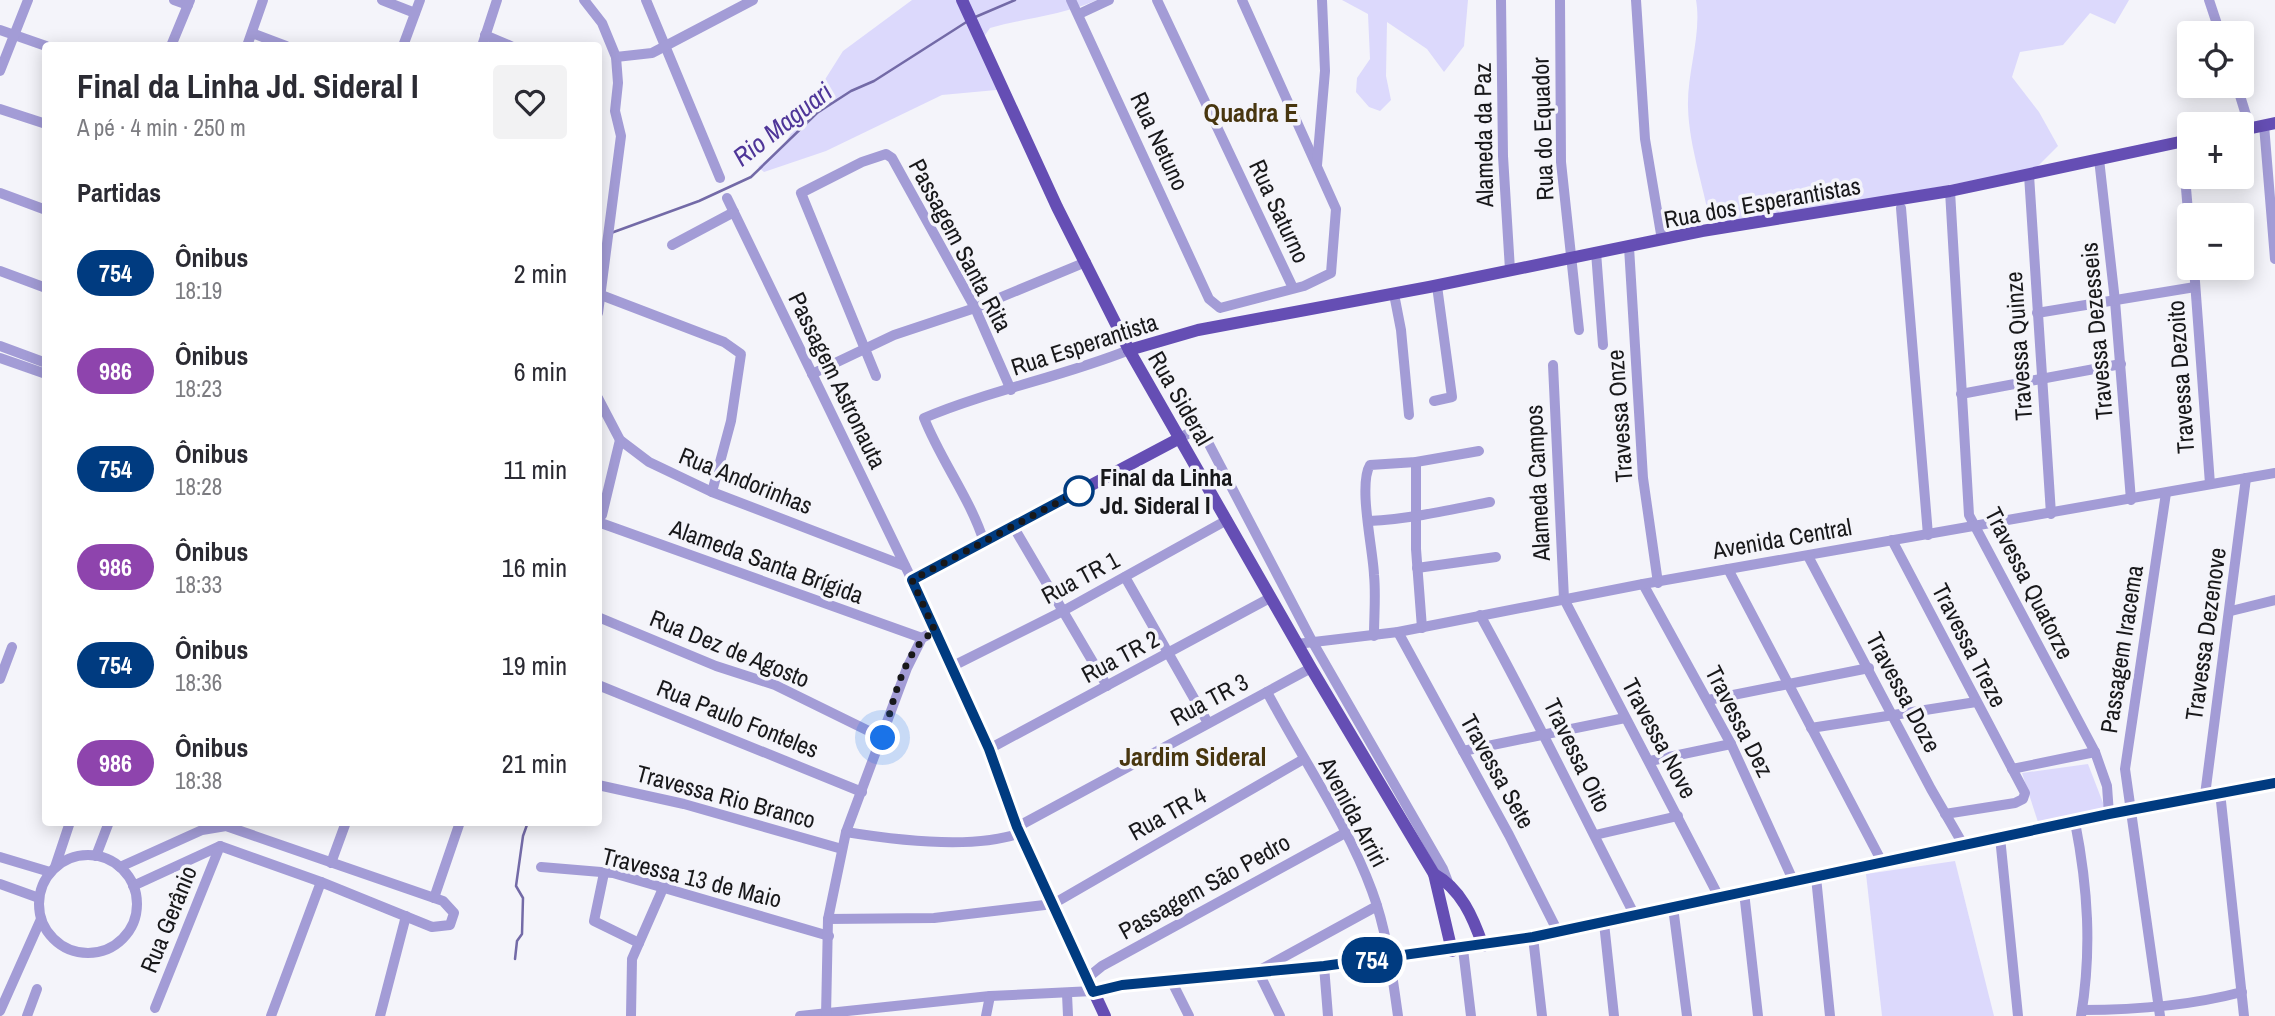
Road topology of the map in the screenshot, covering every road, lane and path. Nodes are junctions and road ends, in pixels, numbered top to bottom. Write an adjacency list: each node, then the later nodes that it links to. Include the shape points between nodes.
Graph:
1 (28, 0): 26 (street)
2 (174, 0): 20 (street)
3 (263, 0): 25 (street)
4 (382, 0): 21 (street)
5 (420, 0): 21 (street)
6 (497, 0): 27 (street)
7 (584, 0): 34 (street, via 609,35)
8 (646, 0): 33 (street)
9 (753, 0): 33 (street)
10 (1071, 0): 22 (street, Rua Netuno)
11 (1109, 0): 22 (street)
12 (1157, 0): 64 (street, Rua Saturno)
13 (1242, 0): 41 (street)
14 (1322, 0): 41 (street, via 1325,71)
15 (1502, 0): 57 (street, Alameda da Paz, via 1503,156)
16 (1560, 0): 54 (street, Rua do Equador, via 1559,120)
17 (1636, 0): 50 (street, via 1644,139)
18 (2209, 0): 23 (street)
19 (963, 2): 56 (main road, Rua Sideral)
20 (189, 3): 28 (street)
21 (415, 13): 31 (street)
22 (1079, 14): 64 (street, Rua Netuno, via 1209,299 1220,308)
23 (2216, 21)
24 (0, 30): 26 (street)
25 (252, 33): 29 (street); 30 (street)
26 (14, 35): 32 (street); 35 (street)
27 (483, 40)
28 (174, 42)
29 (249, 42)
30 (276, 42)
31 (404, 42)
32 (42, 45)
33 (667, 46): 34 (street, via 644,56); 43 (street)
34 (616, 57): 63 (street, via 615,111 621,136)
35 (0, 71)
36 (0, 108): 37 (street)
37 (42, 123)
38 (2269, 124): 55 (street)
39 (2177, 143): 40 (main road, Rua dos Esperantistas)
40 (2099, 159): 42 (main road, Rua dos Esperantistas); 67 (street, Travessa Dezesseis)
41 (1317, 165): 64 (street, via 1336,209 1331,273)
42 (2029, 175): 44 (main road, Rua dos Esperantistas); 70 (street, Travessa Quinze)
43 (720, 178)
44 (1950, 191): 50 (main road, Rua dos Esperantistas); 85 (street, Travessa Quatorze)
45 (0, 192): 47 (street)
46 (727, 198): 49 (street, Passagem Astronauta)
47 (42, 208)
48 (1901, 208): 108 (street)
49 (734, 212): 51 (street); 81 (street, Passagem Astronauta)
50 (1662, 240): 52 (main road, Rua dos Esperantistas)
51 (672, 245)
52 (1629, 247): 53 (main road, Rua dos Esperantistas); 118 (street, Travessa Onze, via 1643,478)
53 (1596, 252): 54 (main road, Rua dos Esperantistas); 72 (street)
54 (1570, 257): 57 (main road, Rua dos Esperantistas); 71 (street)
55 (2275, 259)
56 (1086, 262): 69 (street); 75 (main road, Rua Sideral)
57 (1510, 270): 60 (main road, Rua dos Esperantistas)
58 (0, 271): 61 (street)
59 (2195, 280): 62 (street, Travessa Dezoito)
60 (1437, 286): 65 (main road, Rua dos Esperantistas); 86 (street, via 1452,397)
61 (42, 287)
62 (2195, 287): 67 (street); 95 (street, Travessa Dezoito)
63 (602, 288)
64 (1293, 288)
65 (1394, 294): 68 (main road, Rua dos Esperantistas); 88 (street)
66 (602, 295): 96 (street, via 704,333 741,354 731,421)
67 (2115, 301): 70 (street); 78 (street, Travessa Dezesseis)
68 (1342, 304): 75 (main road, Rua Esperantista, via 1198,330)
69 (975, 308): 74 (street); 74 (street, Passagem Santa Rita, via 892,158 881,154 803,191 802,202); 84 (street, Passagem Santa Rita)
70 (2037, 313): 83 (street, Travessa Quinze)
71 (1579, 330)
72 (1604, 345)
73 (0, 346): 77 (street)
74 (864, 348): 81 (street); 82 (street)
75 (1129, 349): 84 (street, Rua Esperantista); 89 (main road, Rua Sideral)
76 (0, 358): 80 (street)
77 (42, 362)
78 (2121, 363): 83 (street); 98 (street, Travessa Dezesseis)
79 (1553, 365): 121 (street, Alameda Campos)
80 (42, 373)
81 (812, 374): 113 (street, Passagem Astronauta)
82 (876, 376)
83 (2041, 380): 85 (street); 102 (street, Travessa Quinze)
84 (1011, 390): 110 (street, Rua Esperantista, via 924,418)
85 (1961, 394): 107 (street, Travessa Quatorze, via 1966,493)
86 (1434, 401)
87 (602, 405): 90 (street, Rua Andorinhas)
88 (1409, 415)
89 (1180, 438): 104 (main road, Rua Sideral); 106 (main road); 132 (street, via 1200,427)
90 (621, 440): 96 (street, Rua Andorinhas, via 649,462); 100 (street)
91 (1479, 451): 92 (street)
92 (1416, 462): 101 (street); 105 (street, via 1370,465)
93 (2275, 472): 94 (street, Avenida Central)
94 (2246, 478): 95 (street, Avenida Central); 124 (street, Travessa Dezenove)
95 (2210, 484): 97 (street, Avenida Central)
96 (712, 492): 113 (street, Rua Andorinhas)
97 (2166, 493): 98 (street, Avenida Central); 159 (street, Passagem Iracema)
98 (2131, 500): 102 (street, Avenida Central)
99 (1490, 502): 101 (street)
100 (602, 511)
101 (1417, 514): 105 (street); 114 (street)
102 (2051, 514): 107 (street, Avenida Central)
103 (602, 520): 131 (street, Alameda Santa Brígida)
104 (1227, 520): 116 (street, Rua TR 1); 120 (main road, Rua Sideral)
105 (1369, 521): 130 (street)
106 (1013, 526): 110 (main road); 123 (street)
107 (1974, 528): 108 (street, Avenida Central); 155 (street, Travessa Quatorze)
108 (1928, 535): 109 (street, Avenida Central)
109 (1892, 540): 112 (street, Avenida Central); 145 (street, Travessa Treze)
110 (984, 542): 117 (main road)
111 (1496, 556): 114 (street)
112 (1808, 556): 115 (street, Avenida Central); 138 (street, Travessa Doze)
113 (905, 566): 117 (street, Passagem Astronauta)
114 (1417, 568): 127 (street)
115 (1728, 569): 118 (street, Avenida Central); 141 (street)
116 (1125, 577): 123 (street, Rua TR 1); 135 (street)
117 (912, 580): 128 (main road)
118 (1658, 583): 119 (street, Avenida Central)
119 (1643, 584): 121 (street, Avenida Central); 144 (street, Travessa Dez)
120 (1270, 598): 133 (main road, Rua Sideral); 135 (street, Rua TR 2)
121 (1564, 599): 125 (street, Avenida Central); 147 (street, Travessa Nove)
122 (2275, 600): 124 (street)
123 (1063, 611): 136 (street, Rua TR 1); 140 (street)
124 (2231, 611): 165 (street, Travessa Dezenove)
125 (1480, 615): 127 (street, Avenida Central); 150 (street, Travessa Oito)
126 (602, 619): 151 (street, Rua Dez de Agosto, via 775,685)
127 (1422, 628): 129 (street, Avenida Central)
128 (935, 631): 131 (street); 136 (main road)
129 (1398, 632): 130 (street, Avenida Central); 154 (street, Travessa Sete)
130 (1374, 636): 132 (street, Avenida Central)
131 (922, 638): 151 (street, via 906,668)
132 (1312, 641): 133 (street, Avenida Central); 197 (street)
133 (1297, 644): 137 (main road, Rua Sideral)
134 (12, 647): 139 (street)
135 (1170, 654): 140 (street, Rua TR 2); 148 (street)
136 (951, 667): 153 (main road)
137 (1311, 668): 143 (street, Rua TR 3); 193 (main road, Rua Sideral)
138 (1869, 668): 141 (street); 146 (street, Travessa Doze)
139 (0, 679)
140 (1107, 686): 153 (street, Rua TR 2)
141 (1787, 686): 144 (street); 149 (street)
142 (602, 687): 163 (street, Rua Paulo Fonteles)
143 (1267, 692): 148 (street, Rua TR 3); 156 (street, Avenida Arriri)
144 (1708, 700): 152 (street, Travessa Dez)
145 (1976, 702): 146 (street); 158 (street, Travessa Treze)
146 (1894, 713): 149 (street); 167 (street, Travessa Doze)
147 (1625, 718): 150 (street); 157 (street, Travessa Nove)
148 (1208, 723): 177 (street, Rua TR 3)
149 (1811, 728): 187 (street)
150 (1546, 735): 154 (street); 180 (street, Travessa Oito)
151 (883, 738): 163 (street)
152 (1731, 744): 157 (street); 195 (street, Travessa Dez)
153 (989, 749): 177 (main road)
154 (1463, 751): 213 (street, Travessa Sete)
155 (2095, 752): 158 (street); 160 (street, Travessa Quatorze)
156 (1303, 760): 179 (street, Avenida Arriri); 205 (street, Rua TR 4)
157 (1650, 761): 169 (street, Travessa Nove)
158 (2012, 769): 167 (street, Travessa Treze, via 2025,793 2023,800)
159 (2125, 769): 160 (street); 166 (street, Passagem Iracema)
160 (2104, 772): 168 (street, Travessa Quatorze)
161 (2275, 783): 164 (main road)
162 (602, 786): 184 (street, Travessa Rio Branco)
163 (862, 792): 178 (street)
164 (2220, 792): 165 (main road); 226 (street)
165 (2205, 796): 166 (main road)
166 (2131, 810): 168 (main road); 232 (street, Passagem Iracema)
167 (1945, 814): 183 (street, Travessa Doze)
168 (2109, 814): 170 (main road)
169 (1678, 816): 180 (street); 202 (street, Travessa Nove)
170 (2075, 822): 181 (main road); 233 (street, via 2089,939 2088,981)
171 (68, 826): 191 (street)
172 (107, 826): 185 (street)
173 (219, 826): 189 (street)
174 (232, 826): 188 (street)
175 (345, 826): 188 (street)
176 (459, 826): 204 (street)
177 (1019, 830): 178 (street, Travessa Rio Branco, via 1003,838 948,841); 205 (main road)
178 (846, 832): 184 (street)
179 (1345, 833): 206 (street, Avenida Arriri); 222 (street, Passagem São Pedro)
180 (1595, 835): 209 (street, Travessa Oito)
181 (2000, 837): 183 (main road); 254 (street)
182 (220, 846): 196 (street); 199 (street); 230 (street, Rua Gerânio)
183 (1964, 846): 187 (main road)
184 (842, 849): 211 (street)
185 (96, 856): 189 (street); 191 (street, via 82,855)
186 (0, 857): 191 (street)
187 (1882, 862): 194 (main road)
188 (331, 863): 204 (street)
189 (120, 867): 199 (street)
190 (541, 867): 192 (street, Travessa 13 de Maio)
191 (52, 869): 203 (street)
192 (604, 873): 200 (street, Travessa 13 de Maio); 216 (street, via 594,921)
193 (1434, 874): 197 (main road, Rua Sideral); 218 (main road, Rua Sideral)
194 (1816, 877): 195 (main road); 253 (street)
195 (1793, 880): 201 (main road)
196 (321, 882): 208 (street); 236 (street)
197 (1448, 882): 217 (main road, Rua Sideral, via 1469,912)
198 (0, 884): 203 (street)
199 (133, 886): 210 (street, via 137,901 132,924 119,943 105,951 81,953 59,945)
200 (664, 886): 214 (street, Travessa 13 de Maio); 216 (street)
201 (1744, 892): 202 (main road); 252 (street)
202 (1720, 897): 207 (main road)
203 (38, 898): 210 (street)
204 (434, 898): 208 (street, via 451,907 450,925 432,927)
205 (1053, 904): 211 (street, via 934,918); 222 (main road)
206 (1377, 906): 219 (street, Avenida Arriri); 221 (street)
207 (1673, 907): 209 (main road); 251 (street)
208 (406, 916): 237 (street)
209 (1635, 916): 212 (main road)
210 (41, 919): 231 (street)
211 (828, 919): 214 (street)
212 (1604, 923): 213 (main road); 250 (street)
213 (1558, 932): 215 (main road)
214 (830, 936): 234 (street)
215 (1533, 937): 217 (main road); 249 (street)
216 (639, 943): 238 (street, via 632,959)
217 (1483, 946): 218 (main road)
218 (1458, 950): 219 (main road); 248 (street)
219 (1389, 957): 220 (main road); 247 (street, Avenida Arriri)
220 (1324, 966): 221 (main road); 246 (street)
221 (1258, 971): 223 (main road); 245 (street)
222 (1086, 979): 225 (main road)
223 (1171, 980): 225 (main road); 244 (street)
224 (37, 989): 235 (street)
225 (1093, 992): 227 (street); 243 (main road)
226 (2242, 992): 232 (street); 255 (street)
227 (1067, 994): 228 (street); 242 (street)
228 (990, 996): 229 (street); 241 (street)
229 (908, 1003): 234 (street); 240 (street)
230 (155, 1008)
231 (0, 1011)
232 (2160, 1012): 233 (street)
233 (2081, 1013)
234 (826, 1015): 239 (street)
235 (27, 1016)
236 (271, 1016)
237 (380, 1016)
238 (631, 1016)
239 (800, 1016)
240 (906, 1016)
241 (986, 1016)
242 (1068, 1016)
243 (1105, 1016)
244 (1189, 1016)
245 (1280, 1016)
246 (1328, 1016)
247 (1398, 1016)
248 (1471, 1016)
249 (1542, 1016)
250 (1614, 1016)
251 (1687, 1016)
252 (1758, 1016)
253 (1830, 1016)
254 (2018, 1016)
255 (2244, 1016)

